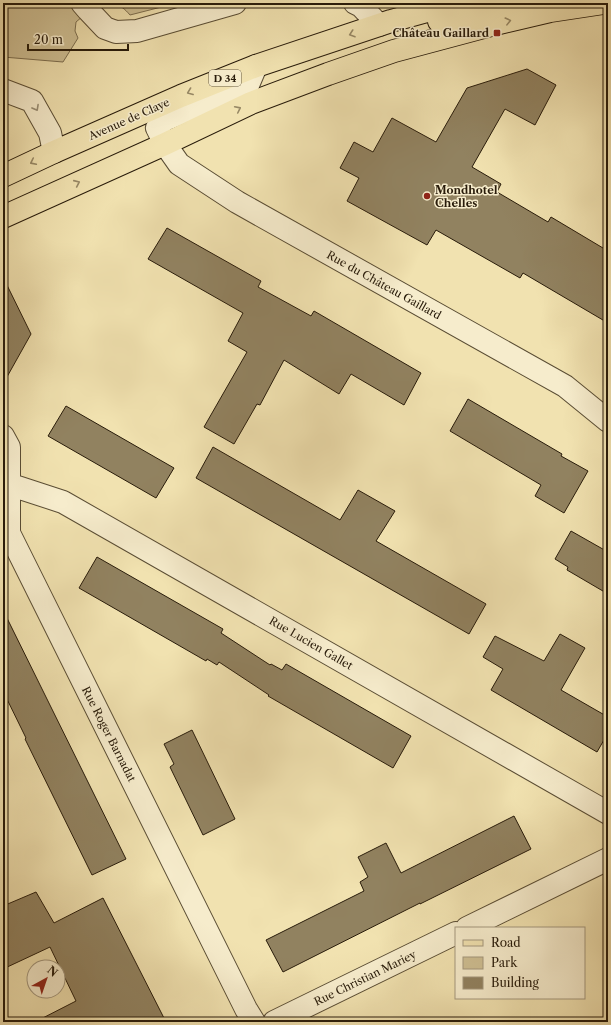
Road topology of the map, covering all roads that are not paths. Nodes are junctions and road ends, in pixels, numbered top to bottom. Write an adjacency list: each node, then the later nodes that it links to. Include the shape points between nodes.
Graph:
1 (82, 3): 2 (street, via 105,28 116,32 137,31)
2 (236, 3)
3 (355, 3): 9 (street)
4 (456, 3): 9 (main road, Avenue de Claye / D 34)
5 (505, 3): 10 (main road, via 410,28)
6 (595, 3): 7 (main road)
7 (600, 3): 8 (main road); 10 (main road, one-way to 7, via 550,11)
8 (603, 3)
9 (379, 25): 11 (main road, Avenue de Claye / D 34, one-way to 11)
10 (394, 51): 13 (main road, one-way to 10, via 251,102)
11 (256, 66): 13 (street, Avenue de Claye, via 248,85 164,120 157,128); 14 (main road, Avenue de Claye / D 34, one-way to 14)
12 (3, 90): 14 (street, one-way to 14, via 32,101 50,133)
13 (165, 144): 16 (main road, one-way to 13); 17 (street, Rue du Château Gaillard, via 179,164 237,202 565,386)
14 (54, 152): 15 (main road, Avenue de Claye / D 34, one-way to 15)
15 (3, 176)
16 (3, 217)
17 (608, 421)
18 (3, 436): 19 (street, Rue Roger Barnadat, via 9,447)
19 (6, 484): 20 (street, Rue Lucien Gallet, via 63,502); 24 (street, Rue Roger Barnadat, via 9,533)
20 (608, 813)
21 (608, 859): 22 (street)
22 (469, 927)
23 (455, 933): 25 (street, Rue Christian Mariey)
24 (254, 1022)
25 (274, 1022)

